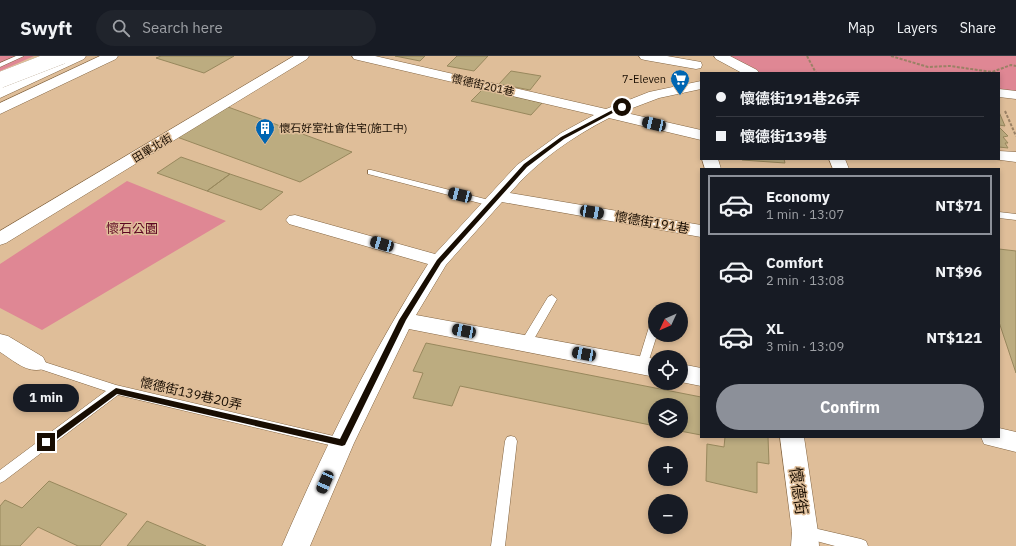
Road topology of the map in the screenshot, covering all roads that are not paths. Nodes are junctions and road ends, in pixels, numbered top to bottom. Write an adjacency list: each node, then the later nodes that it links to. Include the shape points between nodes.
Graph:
1 (21, 56): 12 (lane)
2 (43, 56): 14 (main road)
3 (55, 56): 16 (main road)
4 (62, 56): 16 (main road, bridge)
5 (79, 56): 18 (main road)
6 (111, 56): 21 (main road)
7 (304, 56): 32 (street, 田單北街)
8 (358, 56): 22 (street, 懷德街201巷)
9 (645, 56): 11 (street)
10 (720, 56): 13 (street)
11 (698, 60): 15 (street)
12 (0, 65)
13 (750, 72)
14 (0, 75)
15 (700, 77)
16 (0, 81)
17 (700, 86): 22 (street, via 671,89)
18 (0, 93)
19 (1016, 95): 20 (street)
20 (1000, 99)
21 (0, 109)
22 (608, 113): 23 (street, 懷德街201巷); 27 (street, via 562,138 526,166)
23 (700, 135)
24 (1000, 156): 25 (street)
25 (1016, 157)
26 (371, 172): 27 (lane, 懷德街191巷)
27 (494, 200): 31 (street, 懷德街191巷); 33 (street)
28 (1000, 215): 29 (lane)
29 (1016, 217)
30 (295, 220): 33 (street)
31 (700, 231)
32 (0, 239)
33 (439, 261): 35 (street)
34 (552, 299): 37 (lane)
35 (403, 320): 37 (street); 47 (street)
36 (0, 342): 38 (street)
37 (526, 343): 39 (street)
38 (36, 363): 42 (lane, 懷德街139巷20弄)
39 (648, 367)
40 (688, 374): 41 (street)
41 (700, 377)
42 (116, 390): 47 (lane, 懷德街139巷20弄); 48 (lane)
43 (792, 438): 49 (street, 懷德街)
44 (998, 438): 46 (street)
45 (511, 441): 51 (lane)
46 (1016, 442)
47 (342, 443): 50 (street)
48 (0, 477)
49 (805, 539): 52 (lane)
50 (296, 546)
51 (498, 546)
52 (861, 546)

